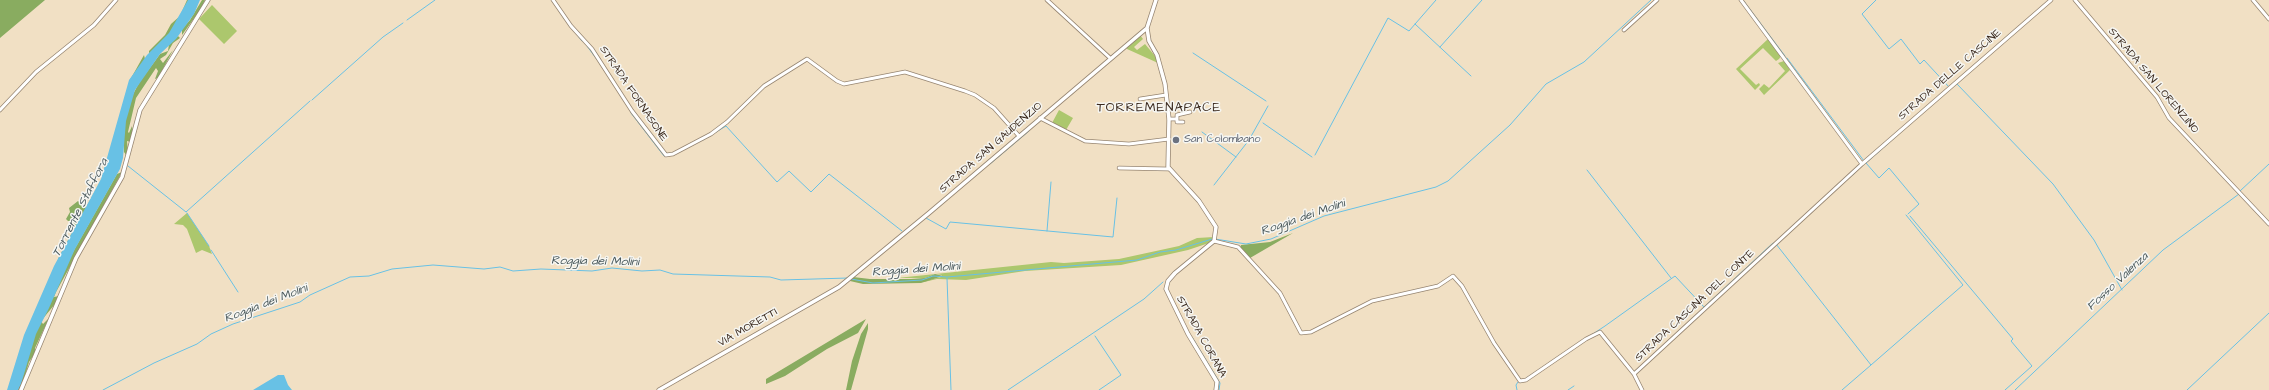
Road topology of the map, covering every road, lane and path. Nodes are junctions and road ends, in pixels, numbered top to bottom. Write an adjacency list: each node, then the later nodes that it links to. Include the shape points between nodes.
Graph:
1 (116, 0): 17 (street, via 98,21 36,72)
2 (208, 0): 32 (street, via 140,110 122,177 76,258)
3 (553, 0): 23 (street, STRADA FORNASONE, via 571,26 592,49 632,111 666,155 674,154 711,134 764,86 807,59 844,84 905,72 965,91 994,108)
4 (1047, 0): 14 (street)
5 (1156, 0): 12 (street)
6 (1657, 0): 13 (street)
7 (1741, 0): 25 (street)
8 (2051, 0): 25 (street, STRADA DELLE CASCINE)
9 (2075, 0): 28 (street, STRADA SAN LORENZINO, via 2157,97 2169,118)
10 (2253, 0): 11 (street)
11 (2269, 19)
12 (1146, 28): 14 (street, STRADA SAN GAUDENZIO); 15 (street, via 1149,41 1159,60)
13 (1624, 30)
14 (1110, 58): 19 (street, STRADA SAN GAUDENZIO)
15 (1166, 95): 16 (street); 20 (street)
16 (1140, 99)
17 (0, 110)
18 (1190, 112): 21 (street, via 1177,115)
19 (1040, 118): 23 (street, STRADA SAN GAUDENZIO); 24 (street, via 1085,141 1129,144)
20 (1169, 120): 21 (street); 24 (street)
21 (1177, 120): 22 (street)
22 (1183, 122)
23 (1019, 136): 30 (street, STRADA SAN GAUDENZIO)
24 (1168, 139): 27 (street, via 1166,160)
25 (1862, 164): 31 (street, STRADA CASCINA DEL CONTE)
26 (1119, 168): 27 (street)
27 (1169, 169): 29 (street, via 1199,201 1215,224)
28 (2269, 224)
29 (1215, 240): 31 (street, STRADA CASCINA DEL CONTE, via 1238,247 1280,293 1301,333 1311,332 1372,301 1438,286 1453,276 1462,286 1494,343 1521,382 1597,332 1603,335); 34 (street, STRADA CORANA, via 1168,281 1166,289 1185,328 1217,382)
30 (846, 281): 33 (street, VIA MORETTI)
31 (1634, 374): 35 (street)
32 (21, 390)
33 (658, 390)
34 (1216, 390)
35 (1642, 390)

